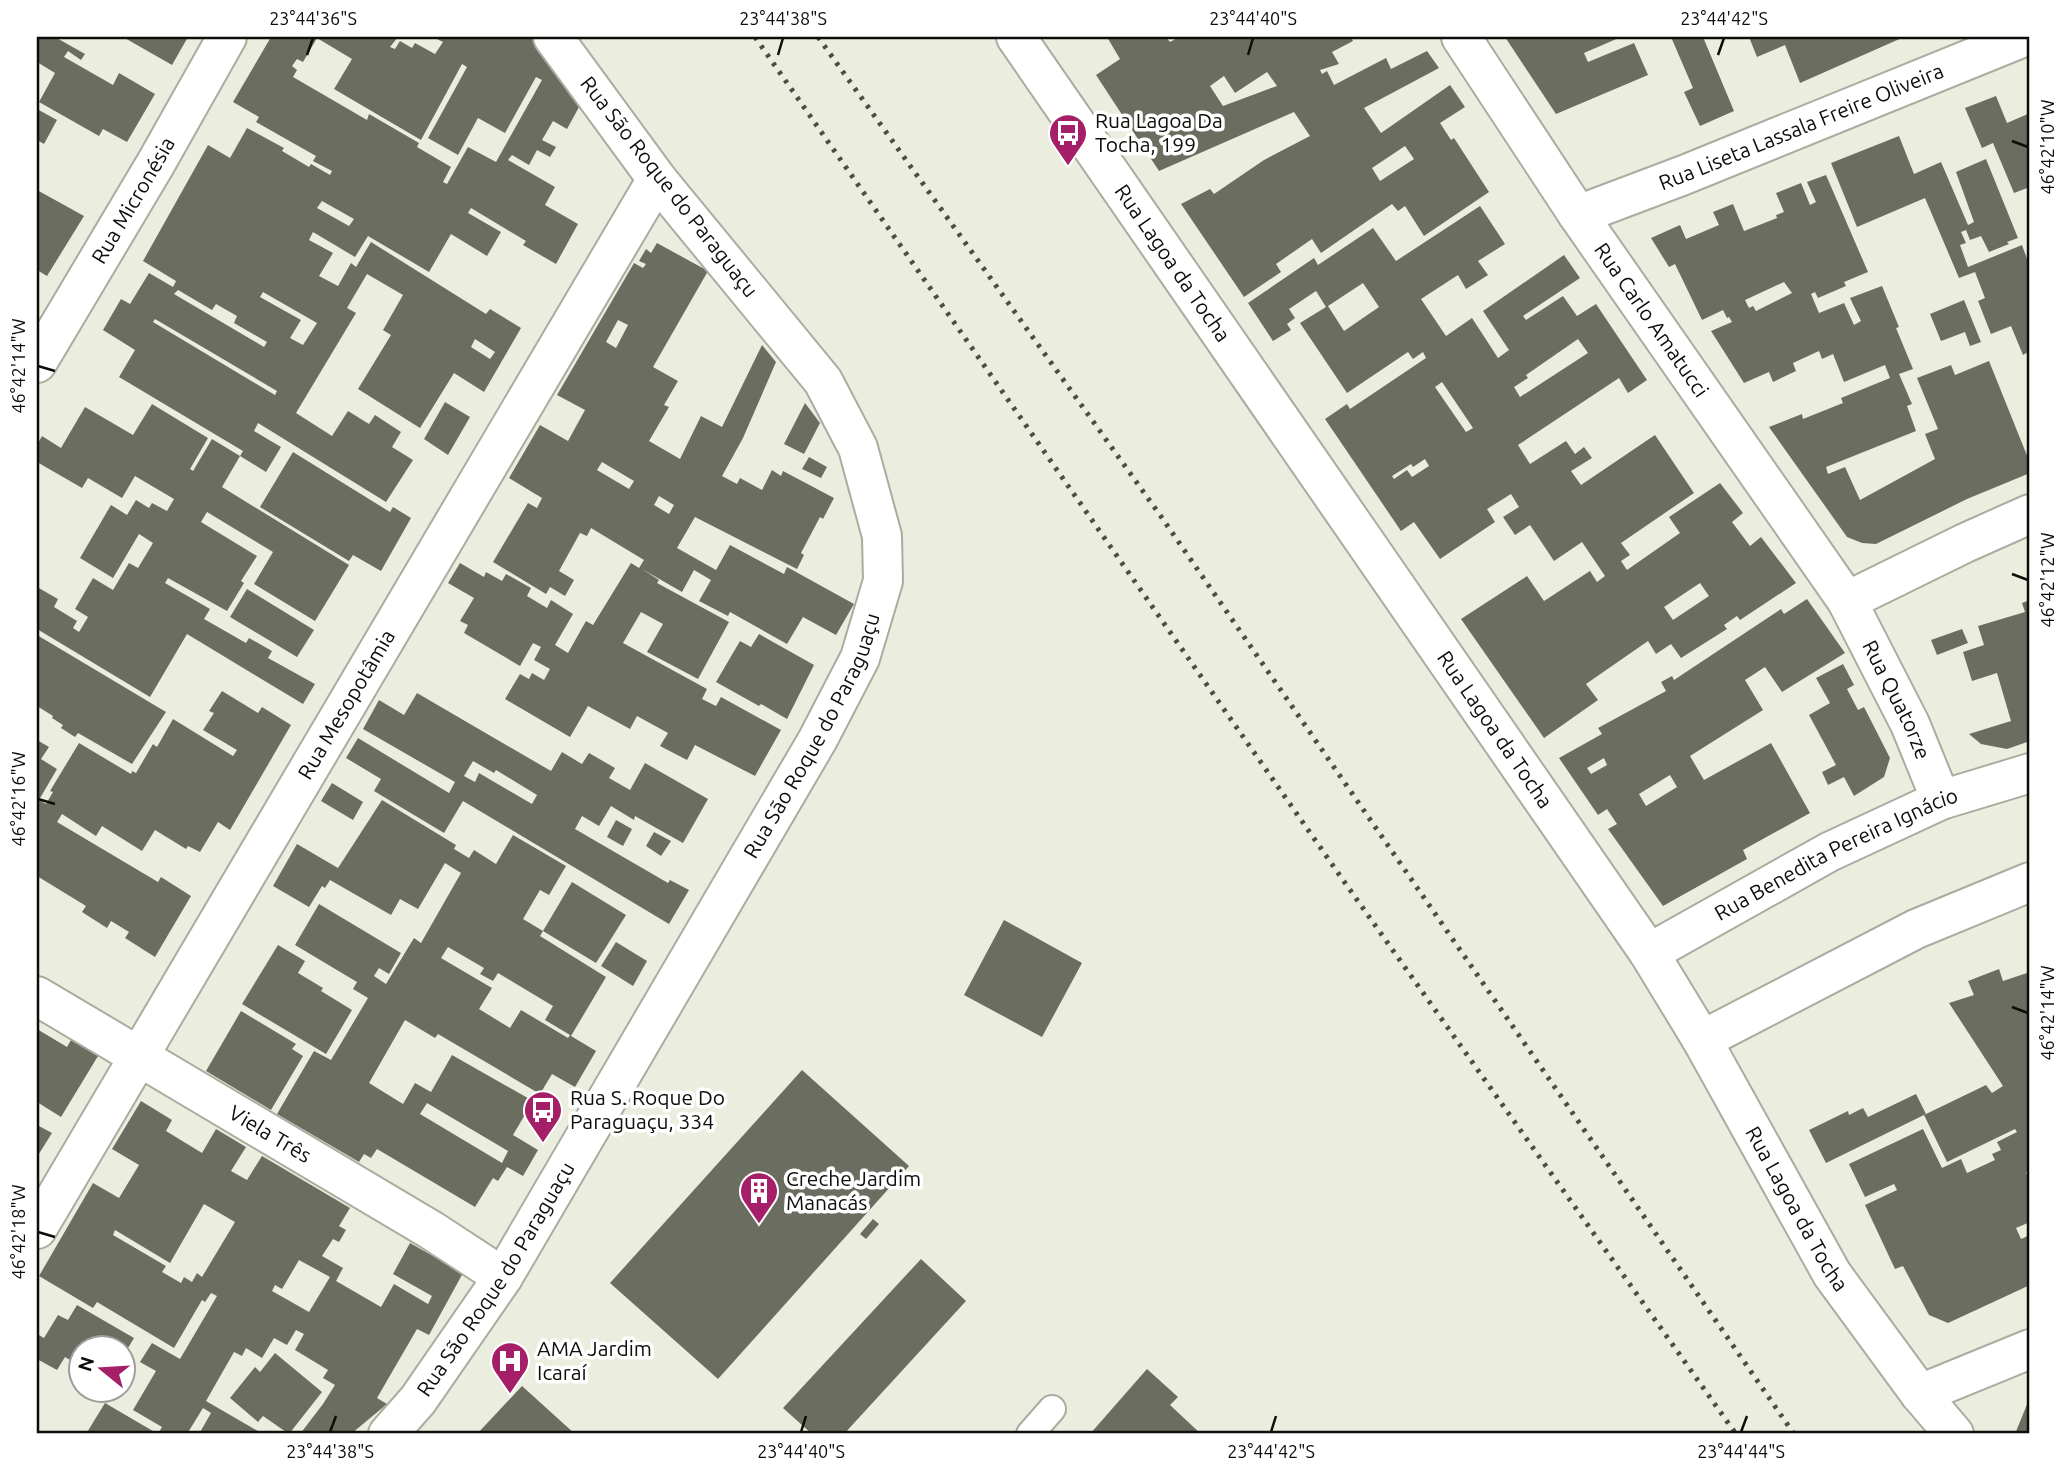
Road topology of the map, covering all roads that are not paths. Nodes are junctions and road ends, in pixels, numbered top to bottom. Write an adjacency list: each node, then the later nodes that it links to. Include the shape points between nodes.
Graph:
1 (227, 37): 8 (street, Rua Micronésia)
2 (553, 37): 6 (street, Rua São Roque do Paraguaçu)
3 (1016, 37): 14 (street, Rua Lagoa da Tocha)
4 (1461, 37): 7 (street, Rua Carlo Amatucci)
5 (2024, 37): 7 (street, Rua Liseta Lassala Freire Oliveira)
6 (657, 179): 17 (street, Rua Mesopotâmia); 19 (street, Rua São Roque do Paraguaçu, via 823,381 858,448 882,536 883,581 860,658 818,739)
7 (1578, 215): 10 (street, Rua Carlo Amatucci)
8 (37, 363)
9 (2030, 514): 10 (street)
10 (1847, 601): 12 (street, Rua Quatorze, via 1910,724)
11 (2030, 773): 12 (street, Rua Benedita Pereira Ignácio)
12 (1941, 800): 14 (street, Rua Benedita Pereira Ignácio, via 1829,852)
13 (2030, 882): 16 (street, via 1916,929)
14 (1649, 953): 16 (street, Rua Lagoa da Tocha)
15 (37, 996): 17 (street, Viela Três)
16 (1702, 1040): 21 (street, Rua Lagoa da Tocha, via 1832,1274)
17 (139, 1059): 18 (street, Rua Mesopotâmia); 19 (street, Viela Três)
18 (37, 1229)
19 (503, 1277): 23 (street, Rua São Roque do Paraguaçu, via 418,1400)
20 (2030, 1349): 21 (street)
21 (1920, 1394): 25 (street, Rua Lagoa da Tocha)
22 (1052, 1409): 24 (lane)
23 (388, 1434)
24 (1030, 1434)
25 (1954, 1434)

